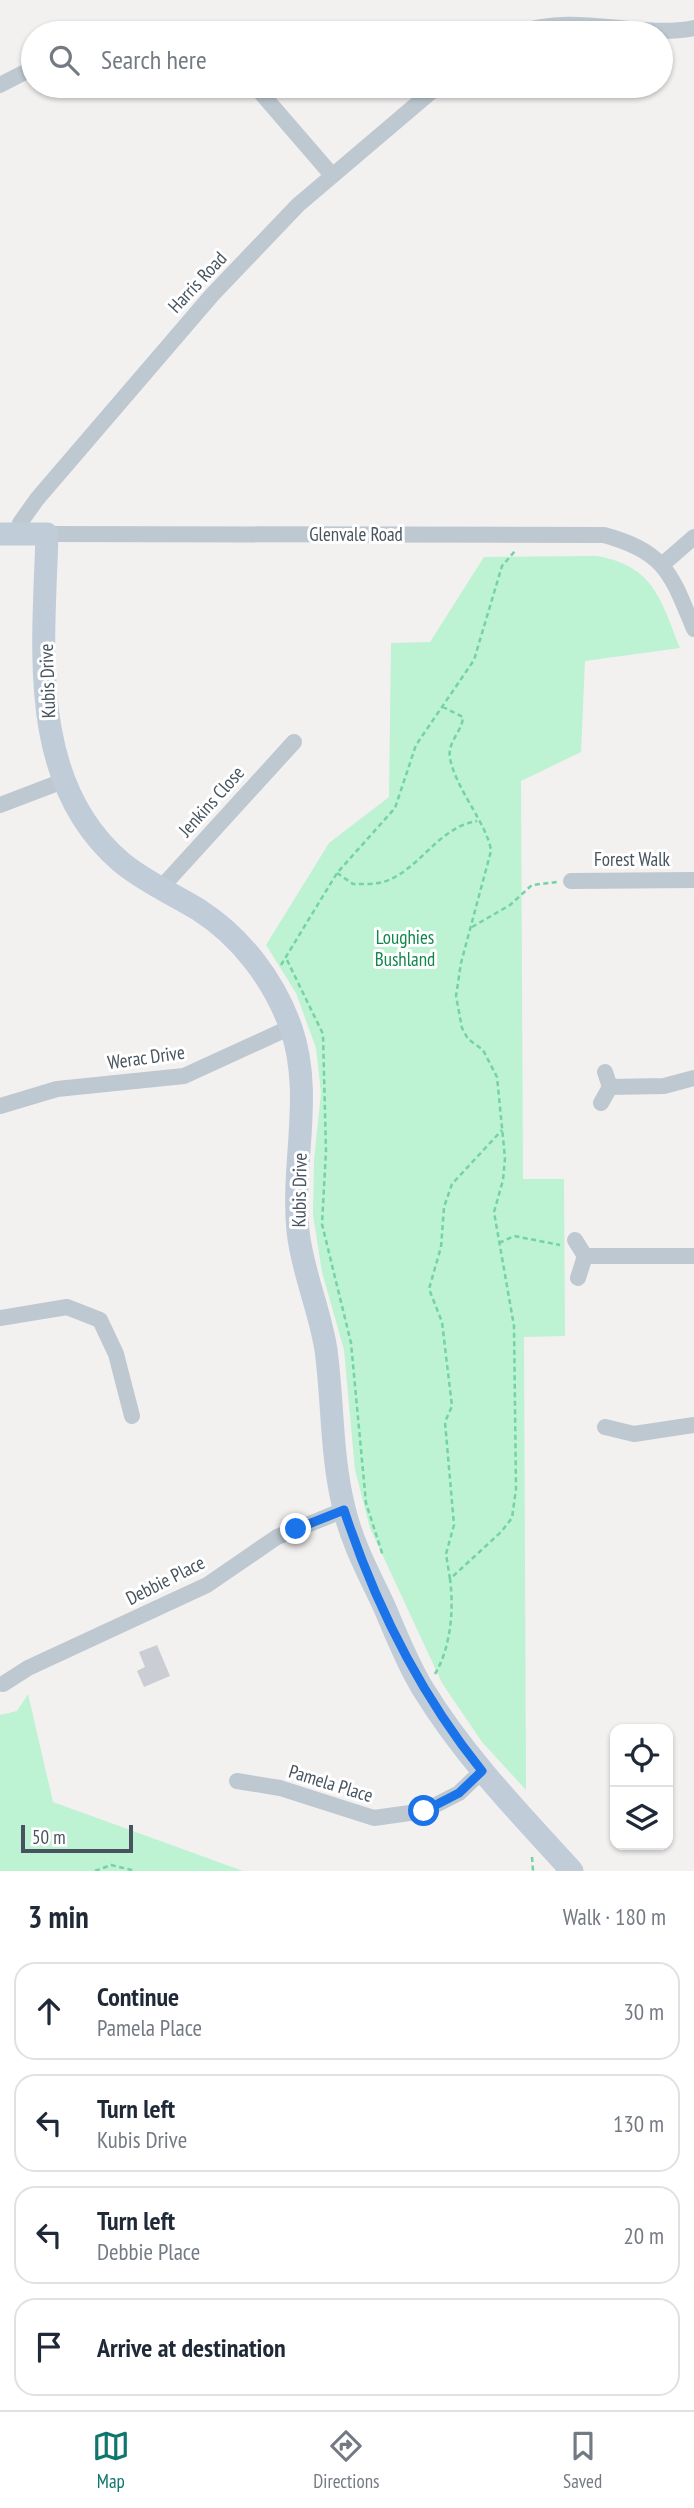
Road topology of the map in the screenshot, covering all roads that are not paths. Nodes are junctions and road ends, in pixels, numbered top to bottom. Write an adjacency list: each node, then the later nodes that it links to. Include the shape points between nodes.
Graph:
1 (694, 28): 2 (street)
2 (673, 32)
3 (21, 74): 4 (street)
4 (0, 85)
5 (265, 98): 7 (street)
6 (423, 98): 7 (street, Harris Road)
7 (331, 174): 8 (street, Harris Road, via 212,295)
8 (10, 534): 9 (street, Glenvale Road)
9 (47, 534): 11 (street, Glenvale Road, via 604,535 635,544); 14 (street, Kubis Drive, via 46,693 49,729)
10 (694, 537): 11 (street)
11 (663, 564): 12 (street)
12 (694, 629)
13 (294, 742): 18 (street, Jenkins Close)
14 (63, 781): 15 (street); 18 (street, Kubis Drive, via 93,832 121,862)
15 (0, 805)
16 (694, 880): 17 (street, Forest Walk)
17 (567, 881)
18 (160, 889): 19 (street, Kubis Drive, via 229,931 266,977)
19 (291, 1027): 22 (street, Werac Drive, via 184,1076 57,1089); 31 (street, Kubis Drive, via 300,1066 302,1107 298,1235 326,1345)
20 (694, 1078): 21 (street, via 664,1086 607,1079)
21 (601, 1103)
22 (0, 1106)
23 (575, 1240): 24 (street)
24 (585, 1256): 25 (street); 26 (street)
25 (694, 1256)
26 (578, 1278)
27 (0, 1318): 28 (street, via 67,1307 100,1320 123,1377)
28 (132, 1416)
29 (694, 1425): 30 (street, via 634,1434)
30 (605, 1427)
31 (344, 1510): 32 (street, Debbie Place, via 277,1538 207,1585); 33 (street, Kubis Drive, via 358,1551)
32 (2, 1684)
33 (482, 1771): 34 (street, Pamela Place, via 459,1793 424,1811 374,1818 280,1788); 35 (street, Kubis Drive)
34 (237, 1781)
35 (572, 1871)

